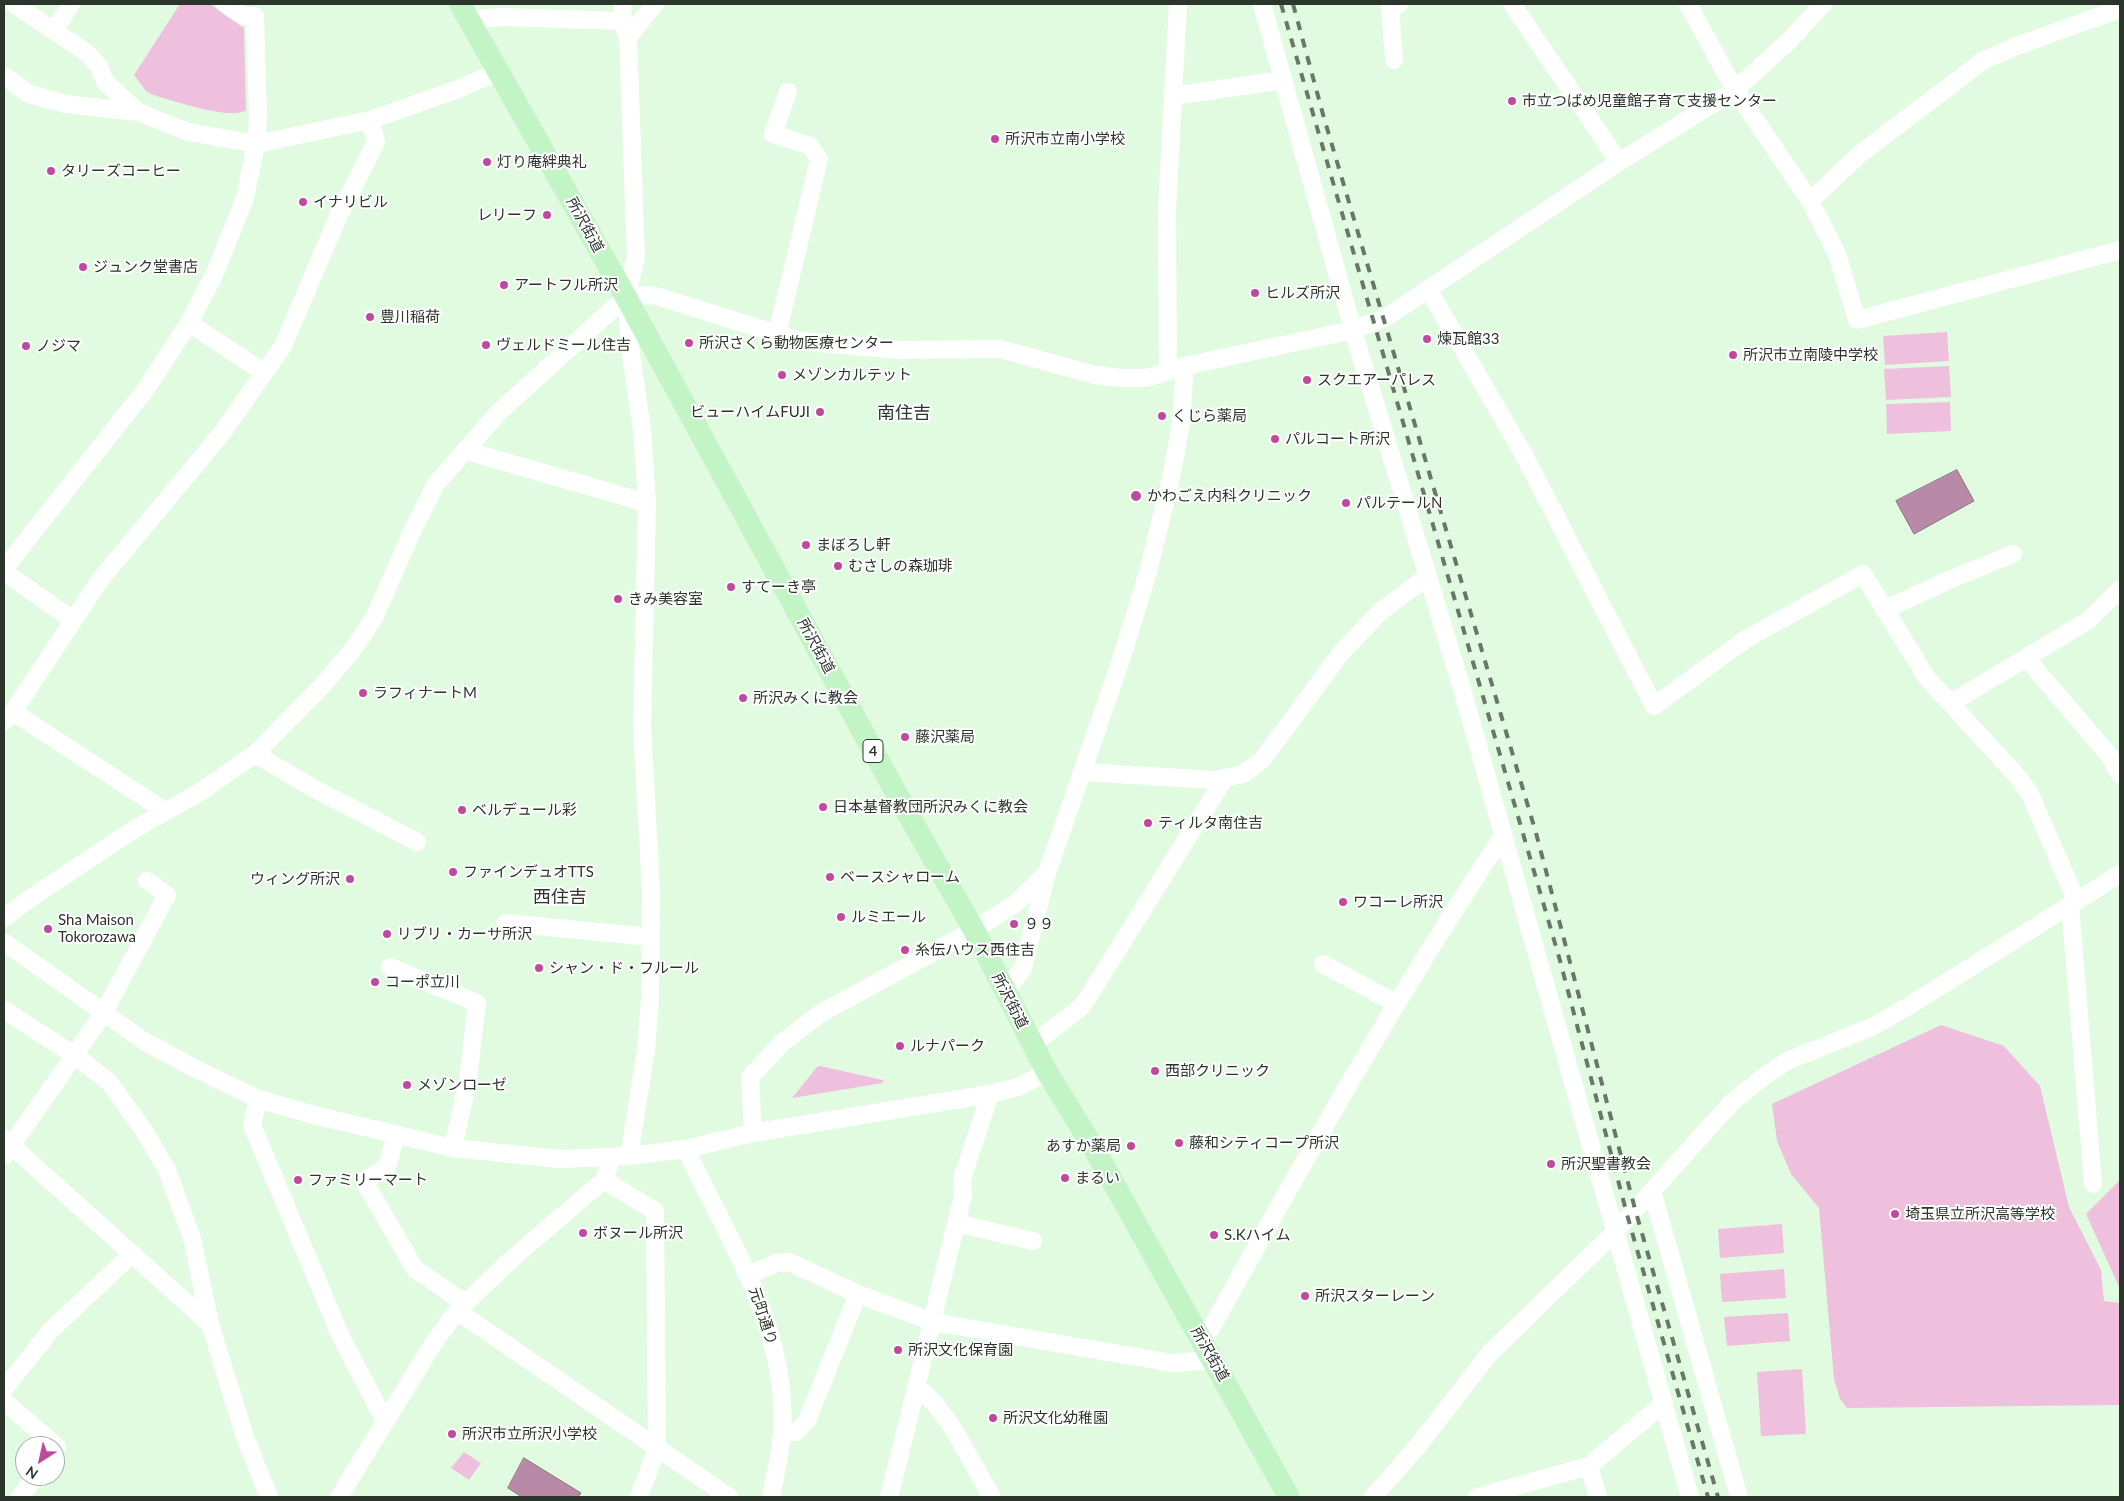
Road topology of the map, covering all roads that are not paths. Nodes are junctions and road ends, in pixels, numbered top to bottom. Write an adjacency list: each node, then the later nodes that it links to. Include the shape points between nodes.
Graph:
1 (14, 4): 14 (street)
2 (71, 4): 14 (street)
3 (225, 4): 24 (street, via 242,16 255,16)
4 (655, 4): 13 (street)
5 (1178, 4): 21 (street)
6 (1262, 4): 18 (street)
7 (1399, 4): 15 (street, via 1390,8)
8 (1512, 4): 25 (street)
9 (1688, 4): 19 (street)
10 (1823, 4): 19 (street, via 1790,40)
11 (2120, 9): 26 (street, via 1984,60 1860,154)
12 (464, 11): 13 (street, via 503,16); 16 (main road, 所沢街道 / 4)
13 (624, 21): 29 (street, via 636,258)
14 (54, 31): 22 (street, via 87,53 99,66 105,82)
15 (1394, 60)
16 (498, 72): 23 (street); 29 (main road, 所沢街道 / 4)
17 (4, 76): 22 (street, via 29,94 66,104)
18 (1284, 80): 21 (street); 31 (street)
19 (1735, 90): 25 (street); 26 (street)
20 (788, 92): 32 (street, via 773,134 810,146 819,159)
21 (1172, 96): 33 (street, via 1167,210)
22 (138, 112): 24 (street, via 188,132)
23 (370, 120): 24 (street); 34 (street, via 376,142 338,217 283,346)
24 (256, 144): 30 (street, via 245,198 215,273)
25 (1619, 162): 28 (street)
26 (1810, 201): 27 (street, via 1837,254 1857,320)
27 (2120, 250)
28 (1428, 289): 31 (street, via 1385,318); 41 (street, via 1524,455 1654,706 1746,639 1863,574)
29 (626, 297): 32 (street, via 653,295); 35 (street, via 499,412); 36 (street); 59 (main road, 所沢街道 / 4)
30 (189, 323): 34 (street); 38 (street, via 146,389)
31 (1353, 330): 33 (street); 39 (street)
32 (777, 334): 33 (street, via 800,341 898,350 1000,349 1095,375 1121,378 1146,378)
33 (1176, 369): 47 (street, via 1178,442 1151,562)
34 (263, 372): 42 (street, via 222,432 100,580)
35 (467, 451): 36 (street); 46 (street, via 436,484 375,616 356,644 324,686)
36 (647, 503): 60 (street, via 642,727 651,890)
37 (2013, 554): 41 (street)
38 (4, 570): 42 (street)
39 (1428, 576): 49 (street, via 1381,611 1341,653 1262,760 1243,774); 51 (street)
40 (2120, 589): 43 (street, via 2089,620)
41 (1884, 610): 44 (street, via 1927,678)
42 (73, 620): 45 (street)
43 (2026, 658): 44 (street); 48 (street, via 2109,755)
44 (1951, 703): 56 (street, via 2030,794)
45 (9, 716): 50 (street)
46 (255, 754): 50 (street); 52 (street)
47 (1082, 772): 49 (street); 53 (street)
48 (2120, 775)
49 (1225, 778): 68 (street, via 1087,999 1080,1008)
50 (165, 812): 57 (street)
51 (1503, 836): 65 (street, via 1449,916); 83 (street)
52 (417, 842)
53 (1047, 873): 59 (street, via 1015,904); 64 (street, via 1023,968)
54 (2120, 874): 56 (street)
55 (146, 881): 67 (street, via 167,894)
56 (2073, 902): 80 (street); 81 (street, via 1908,1007 1872,1027 1787,1061 1766,1075 1718,1116)
57 (4, 918)
58 (506, 923): 60 (street)
59 (974, 930): 64 (main road, 所沢街道 / 4); 73 (street, via 821,1014 783,1042 750,1077)
60 (650, 938): 78 (street, via 646,1050)
61 (4, 942): 67 (street)
62 (1323, 964): 65 (street)
63 (390, 967): 76 (street, via 477,1003 468,1080)
64 (1005, 993): 68 (main road, 所沢街道 / 4)
65 (1397, 1004): 91 (street, via 1326,1122)
66 (4, 1010): 69 (street)
67 (103, 1014): 69 (street); 72 (street, via 159,1050)
68 (1032, 1044): 70 (main road, 所沢街道 / 4)
69 (74, 1055): 75 (street); 90 (street, via 109,1082 143,1129 167,1170 192,1238)
70 (1048, 1072): 71 (street, via 1018,1087); 91 (main road, 所沢街道 / 4)
71 (990, 1094): 73 (street); 82 (street, via 962,1179 963,1196)
72 (258, 1099): 74 (street); 96 (street, via 252,1125 341,1336)
73 (753, 1133): 77 (street)
74 (396, 1135): 76 (street); 88 (street, via 387,1167 364,1181 415,1270)
75 (6, 1147): 85 (street)
76 (453, 1148): 78 (street, via 560,1159)
77 (686, 1149): 78 (street); 86 (street, 元町通り)
78 (620, 1157): 79 (street)
79 (604, 1180): 88 (street); 99 (street, via 655,1211)
80 (2093, 1184)
81 (1652, 1191): 83 (street); 115 (street)
82 (956, 1224): 84 (street); 89 (street)
83 (1615, 1232): 95 (street); 111 (street, via 1490,1353 1417,1447)
84 (1033, 1241)
85 (131, 1255): 90 (street); 93 (street, via 51,1330)
86 (749, 1274): 87 (street, via 776,1263 789,1262); 97 (street, 元町通り, via 772,1337 780,1388)
87 (858, 1294): 89 (street); 97 (street, via 807,1421 796,1432)
88 (461, 1307): 96 (street, via 432,1344); 99 (street)
89 (932, 1322): 91 (street, via 1163,1361); 92 (street)
90 (210, 1324): 103 (street, via 245,1437)
91 (1208, 1351): 110 (main road, 所沢街道 / 4)
92 (918, 1388): 108 (street); 109 (street, via 945,1419)
93 (4, 1389)
94 (4, 1401): 98 (street)
95 (1664, 1404): 100 (street); 114 (street)
96 (385, 1421): 104 (street)
97 (782, 1432): 107 (street, 元町通り)
98 (45, 1436)
99 (657, 1448): 105 (street); 106 (street)
100 (1589, 1466): 112 (street); 113 (street)
101 (28, 1486): 102 (street)
102 (20, 1497)
103 (269, 1497)
104 (339, 1497)
105 (639, 1497)
106 (729, 1497)
107 (771, 1497)
108 (889, 1497)
109 (992, 1497)
110 (1289, 1497)
111 (1373, 1497)
112 (1477, 1497)
113 (1598, 1497)
114 (1690, 1497)
115 (1739, 1497)

